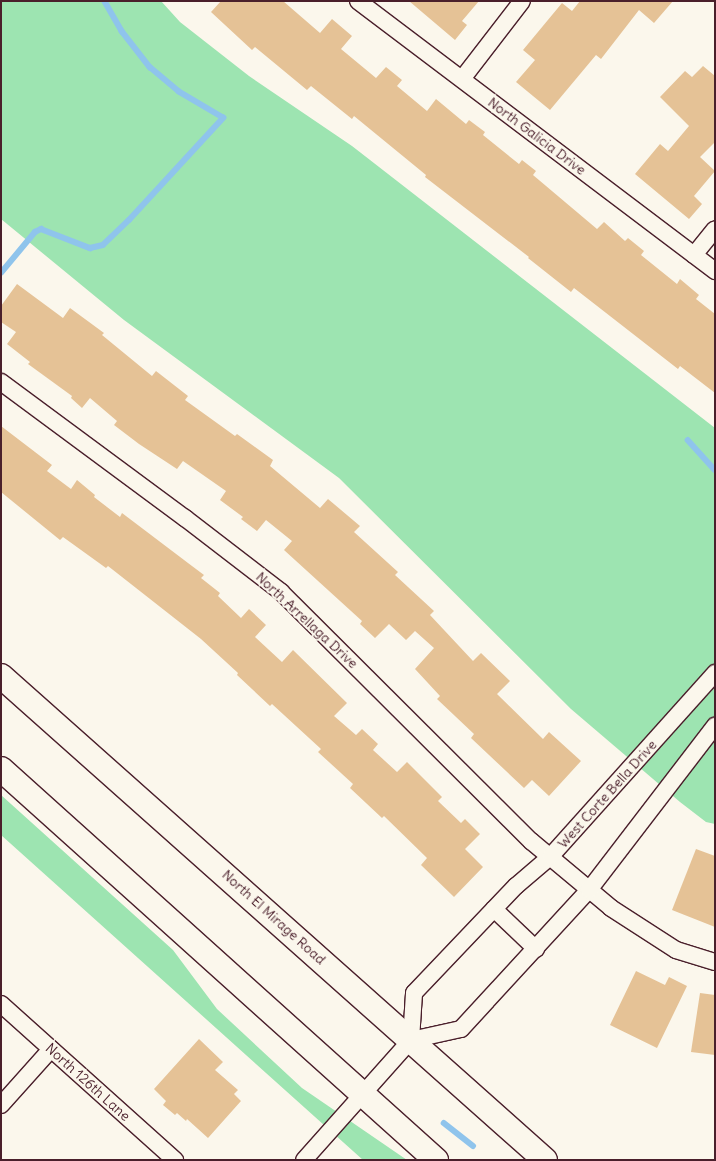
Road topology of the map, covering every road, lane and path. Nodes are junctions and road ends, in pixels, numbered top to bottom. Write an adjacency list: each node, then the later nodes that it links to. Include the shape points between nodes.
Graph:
1 (358, 1): 3 (street, North Galicia Drive)
2 (522, 1): 3 (street)
3 (462, 79): 5 (street, North Galicia Drive)
4 (715, 229): 5 (street)
5 (694, 255): 6 (street, North Galicia Drive)
6 (715, 270)
7 (1, 382): 12 (street, North Arrellaga Drive, via 281,592 530,842)
8 (715, 673): 12 (street, West Corte Bella Drive)
9 (1, 676): 18 (main road, North El Mirage Road)
10 (715, 726): 13 (street)
11 (1, 769): 20 (main road)
12 (551, 856): 13 (street, North Arrellaga Drive); 14 (street, West Corte Bella Drive)
13 (589, 890): 15 (street); 16 (street, North Arrellaga Drive, via 660,942 693,957)
14 (494, 910): 15 (street); 18 (street, West Corte Bella Drive, via 414,993)
15 (536, 949): 18 (street, via 461,1029)
16 (715, 962)
17 (1, 1004): 19 (street, North 126th Lane)
18 (411, 1040): 20 (street); 25 (main road, North El Mirage Road)
19 (51, 1049): 21 (street); 22 (street, North 126th Lane)
20 (362, 1094): 23 (street); 24 (main road)
21 (1, 1105)
22 (175, 1160)
23 (304, 1160)
24 (436, 1160)
25 (545, 1160)

